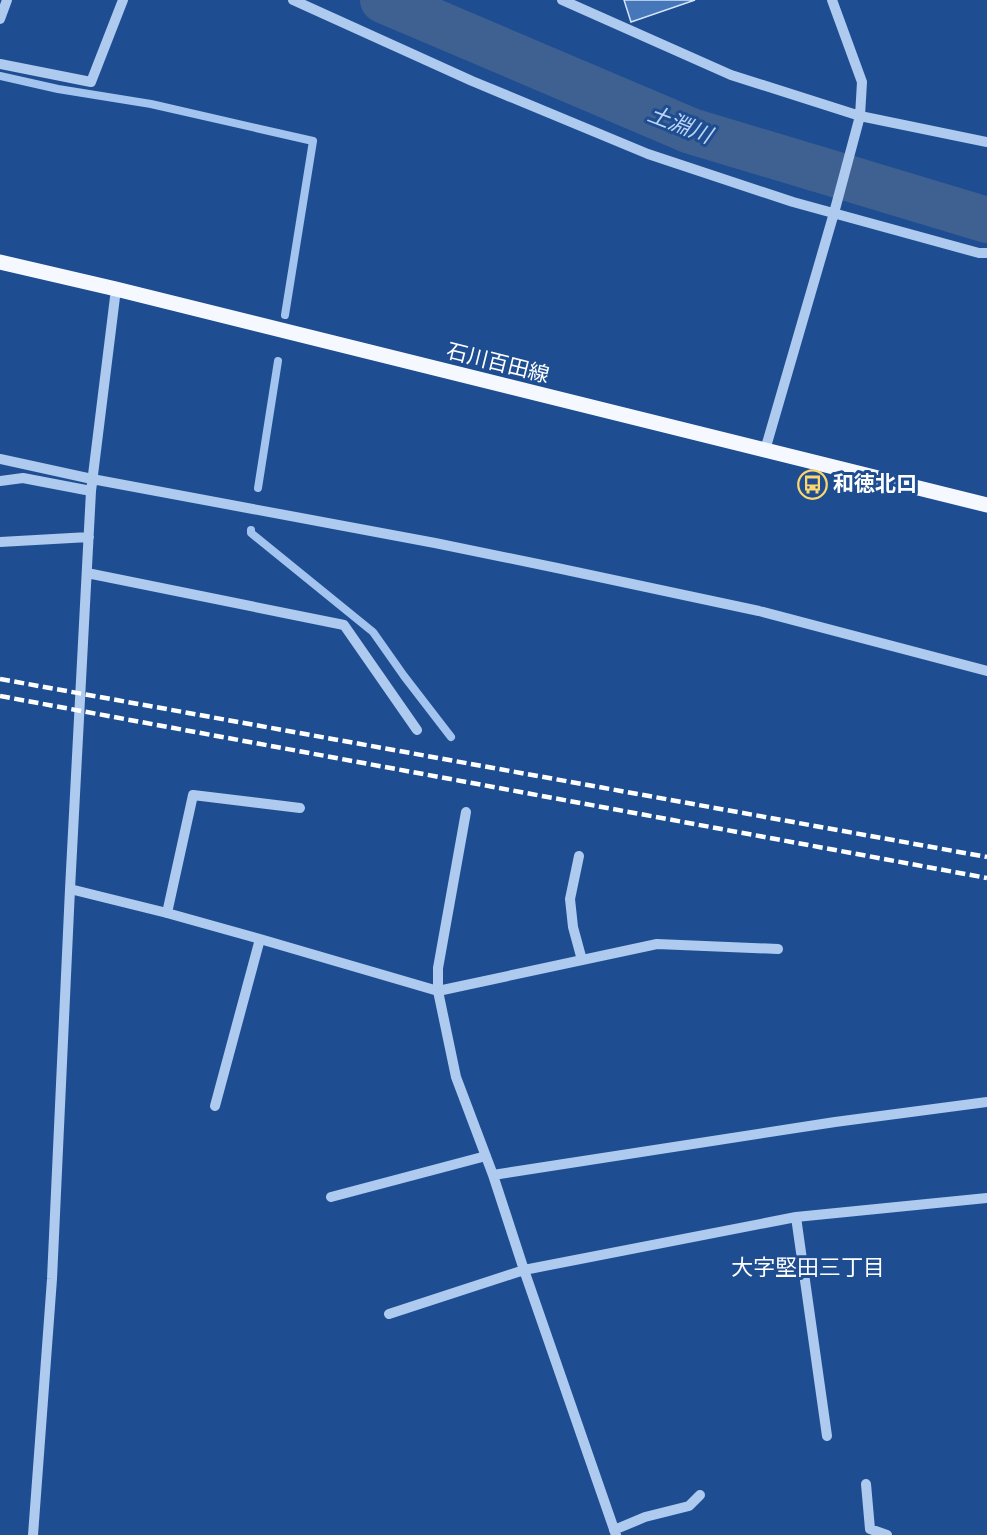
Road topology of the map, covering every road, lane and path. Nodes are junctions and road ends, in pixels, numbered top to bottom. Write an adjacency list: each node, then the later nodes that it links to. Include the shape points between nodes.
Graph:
1 (7, 0): 6 (street)
2 (123, 0): 7 (street, via 91,82)
3 (293, 0): 10 (street, via 472,81 648,154)
4 (562, 0): 8 (street, via 730,75)
5 (832, 0): 8 (street, via 862,82)
6 (0, 19)
7 (0, 64)
8 (860, 116): 9 (street); 10 (street)
9 (987, 142)
10 (834, 213): 11 (street); 14 (street)
11 (987, 254)
12 (0, 262): 13 (main road, 石川百田線)
13 (116, 289): 14 (main road, 石川百田線); 16 (street)
14 (765, 450): 19 (main road, 石川百田線)
15 (0, 459): 16 (street)
16 (92, 479): 18 (street); 23 (street, via 602,577 759,611)
17 (0, 481): 18 (street, via 23,478)
18 (91, 491): 20 (street)
19 (987, 505)
20 (89, 537): 21 (street); 22 (street)
21 (0, 542)
22 (87, 573): 24 (street, via 344,625); 28 (street)
23 (987, 671)
24 (417, 730)
25 (300, 808): 29 (street, via 193,795)
26 (466, 812): 33 (street, via 438,968)
27 (579, 856): 32 (street, via 570,900)
28 (70, 889): 29 (street); 47 (street, via 52,1279)
29 (166, 913): 30 (street)
30 (260, 939): 33 (street); 35 (street)
31 (778, 949): 32 (street, via 657,944)
32 (582, 960): 33 (street)
33 (438, 992): 36 (street, via 456,1077)
34 (987, 1102): 37 (street)
35 (215, 1106)
36 (486, 1156): 37 (street); 38 (street)
37 (493, 1175): 41 (street)
38 (331, 1197)
39 (987, 1198): 40 (street)
40 (796, 1217): 41 (street); 43 (street)
41 (524, 1270): 42 (street); 46 (street)
42 (389, 1314)
43 (827, 1436)
44 (866, 1484): 48 (street, via 870,1529)
45 (700, 1495): 46 (street, via 689,1506 645,1517)
46 (615, 1533)
47 (33, 1535)
48 (887, 1535)

